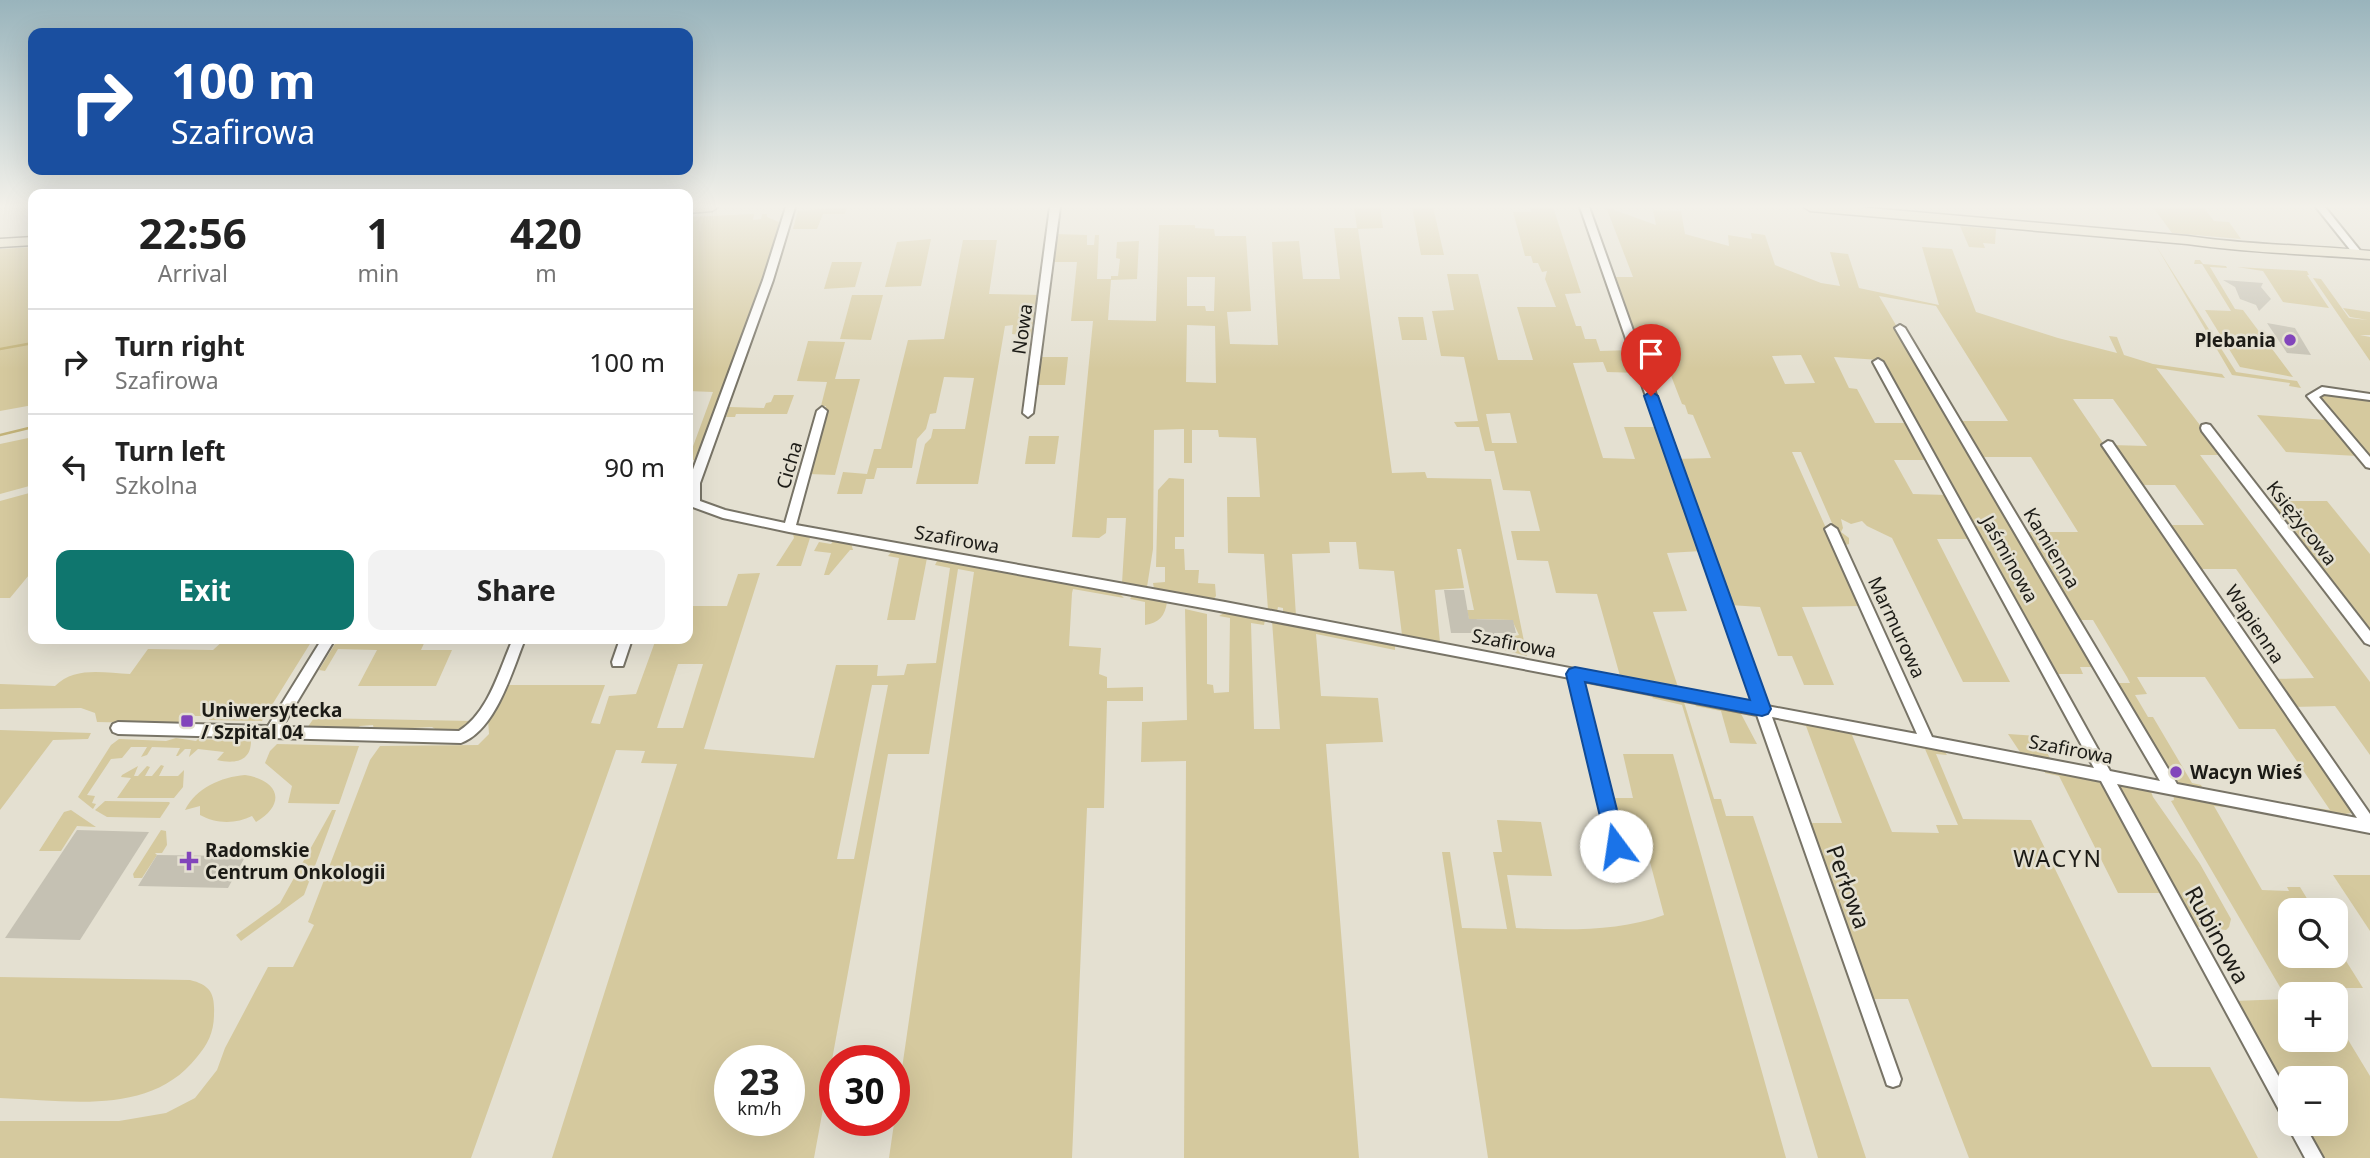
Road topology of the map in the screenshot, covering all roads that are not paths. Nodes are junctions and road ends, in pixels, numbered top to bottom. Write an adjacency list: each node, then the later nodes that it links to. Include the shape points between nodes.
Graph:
1 (774, 261): 12 (street)
2 (1048, 261): 8 (street, Nowa)
3 (1603, 261): 22 (street)
4 (1900, 328): 27 (street, Kamienna)
5 (1878, 362): 26 (street, Jaśminowa)
6 (2370, 397): 11 (street, via 2316,391 2312,396)
7 (822, 411): 14 (street, Cicha)
8 (1028, 413)
9 (2206, 428): 16 (street, Księżycowa)
10 (2108, 445): 28 (street, Wapienna)
11 (2370, 464)
12 (693, 491)
13 (693, 505): 14 (street, Szafirowa)
14 (789, 528): 21 (street, Szafirowa)
15 (1830, 529): 25 (street, Marmurowa)
16 (2370, 640)
17 (326, 644): 24 (street)
18 (517, 644): 24 (street, via 484,715 461,737)
19 (624, 644): 20 (street)
20 (618, 662)
21 (1575, 674): 22 (street, Szafirowa); 29 (street)
22 (1762, 709): 25 (street, Szafirowa); 30 (street, Perłowa)
23 (118, 728): 24 (street)
24 (271, 733)
25 (1927, 741): 26 (street, Szafirowa)
26 (2105, 775): 27 (street, Szafirowa); 31 (street, Rubinowa)
27 (2172, 788): 28 (street, Szafirowa)
28 (2370, 826)
29 (1616, 846)
30 (1893, 1079)
31 (2278, 1092)
32 (2302, 1136): 33 (street)
33 (2314, 1158)

